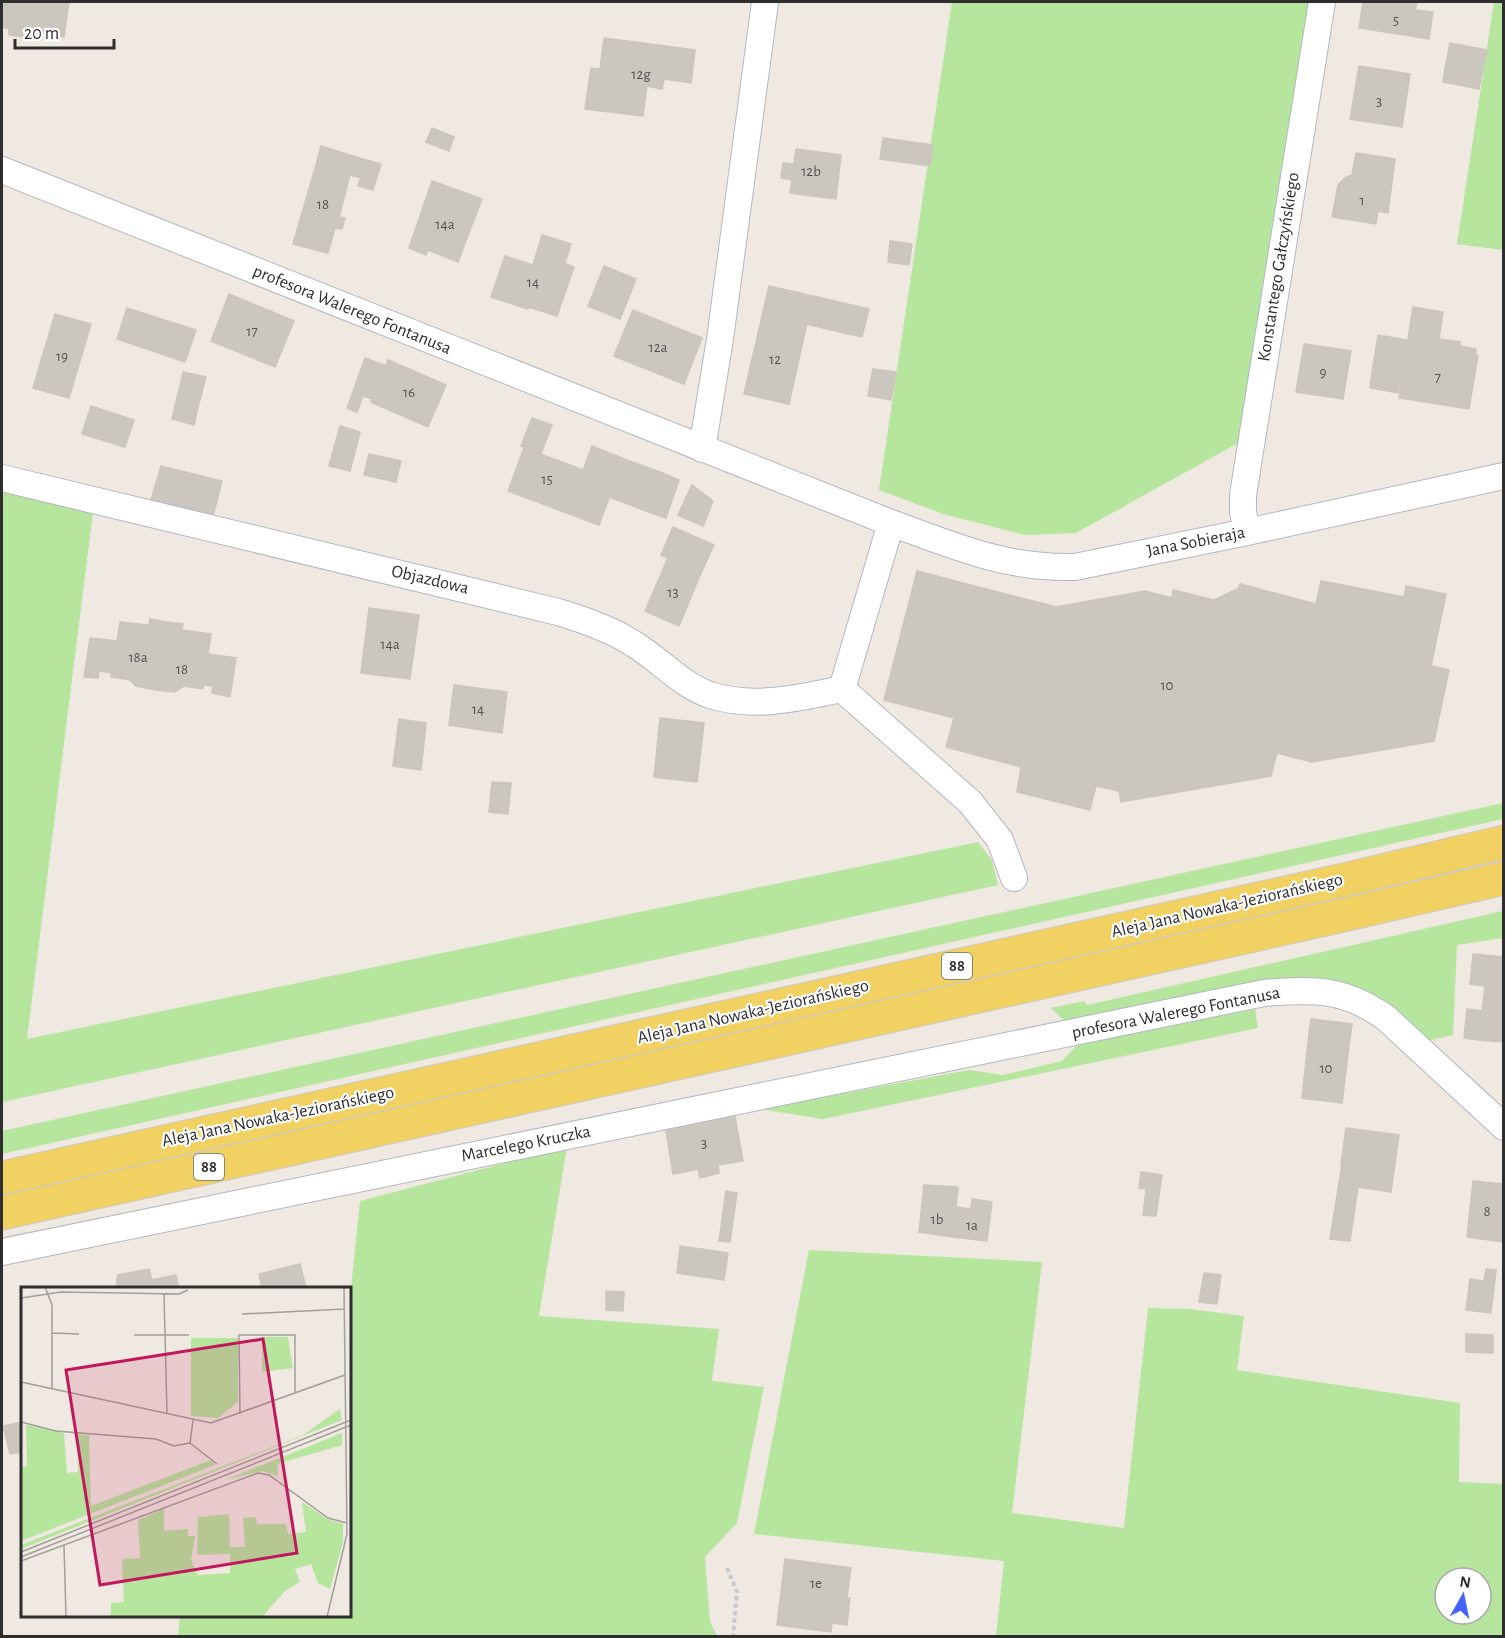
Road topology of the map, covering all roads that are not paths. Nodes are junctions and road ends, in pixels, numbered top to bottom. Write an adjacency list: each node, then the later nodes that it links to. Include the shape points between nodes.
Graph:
1 (765, 2): 4 (street)
2 (1322, 2): 8 (street, Konstantego Gałczyńskiego, via 1243,495)
3 (2, 170): 4 (street, profesora Walerego Fontanusa)
4 (702, 449): 7 (street, profesora Walerego Fontanusa)
5 (1503, 476): 8 (street, Jana Sobieraja)
6 (2, 478): 9 (street, Objazdowa, via 588,621 635,644 681,679 712,695 767,702)
7 (891, 524): 8 (street, Jana Sobieraja, via 987,557 1046,568 1075,567); 9 (street)
8 (1247, 532)
9 (842, 689): 11 (street, via 970,802 1000,840)
10 (1503, 842): 15 (main road, Aleja Jana Nowaka-Jeziorańskiego / 88)
11 (1014, 878)
12 (1503, 878): 16 (main road, Aleja Jana Nowaka-Jeziorańskiego / 88)
13 (1051, 1037): 14 (street, profesora Walerego Fontanusa, via 1264,993 1333,993 1365,1003 1386,1018); 17 (street, Marcelego Kruczka)
14 (1503, 1127)
15 (2, 1178)
16 (2, 1213)
17 (2, 1252)

